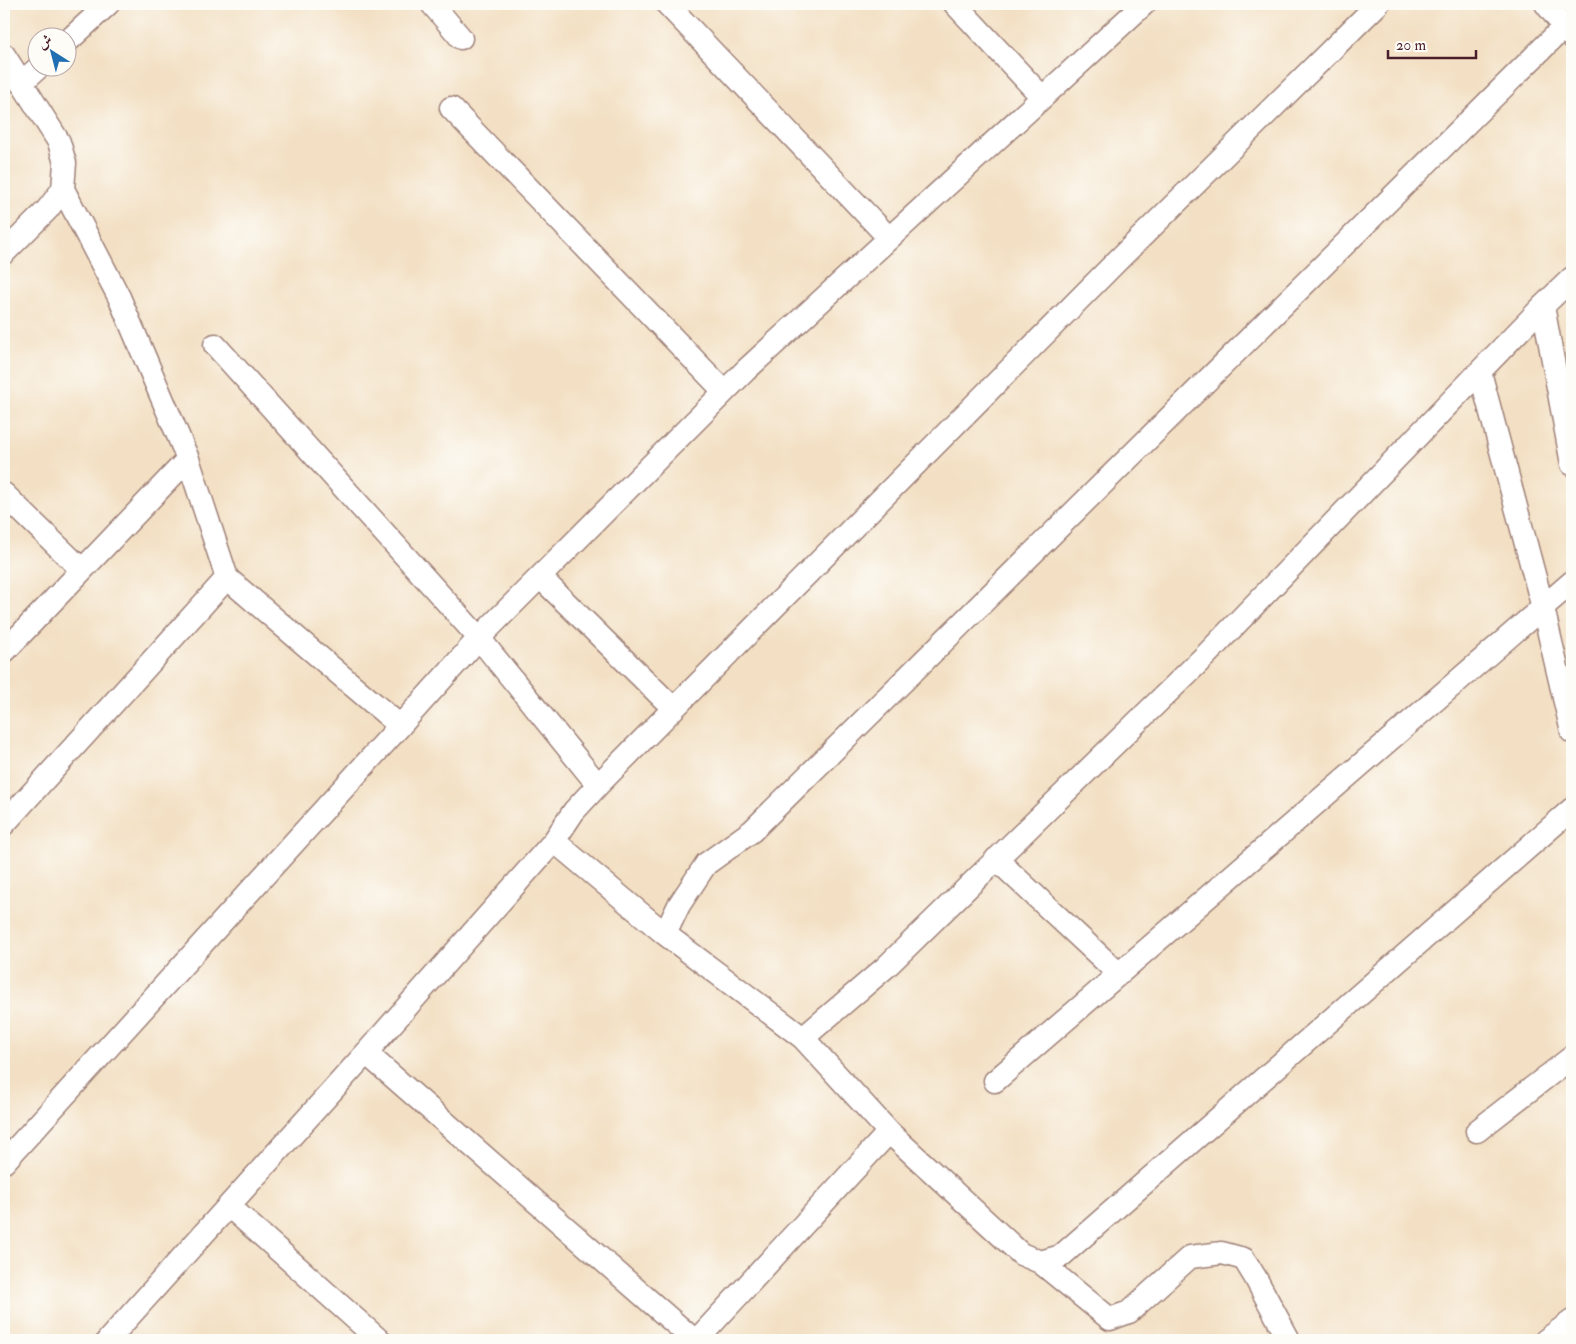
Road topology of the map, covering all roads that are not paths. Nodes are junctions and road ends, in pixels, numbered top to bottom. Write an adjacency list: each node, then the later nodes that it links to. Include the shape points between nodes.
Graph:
1 (108, 4): 8 (street)
2 (432, 4): 10 (street)
3 (668, 4): 17 (street)
4 (955, 4): 14 (street)
5 (1144, 4): 14 (street)
6 (1378, 4): 34 (street, via 1127,251)
7 (1546, 4): 9 (street)
8 (78, 32)
9 (1568, 32): 42 (street, via 752,831 706,864 679,905)
10 (461, 38)
11 (4, 55): 13 (street)
12 (28, 77): 13 (street)
13 (21, 83): 16 (street, via 59,142 65,163)
14 (1042, 97): 17 (street)
15 (451, 108): 23 (street)
16 (62, 189): 18 (street, via 47,210); 24 (street, via 119,297)
17 (889, 238): 23 (street)
18 (4, 253)
19 (1572, 278): 20 (street)
20 (1543, 306): 22 (street); 25 (street)
21 (215, 345): 32 (street)
22 (1480, 372): 31 (street); 41 (street, via 1206,655)
23 (724, 392): 28 (street)
24 (188, 459): 27 (street); 29 (street)
25 (1572, 464)
26 (4, 494): 27 (street)
27 (82, 570): 33 (street)
28 (540, 577): 32 (street); 34 (street)
29 (227, 578): 35 (street); 39 (street)
30 (1572, 582): 31 (street)
31 (1542, 608): 36 (street); 43 (street)
32 (479, 638): 35 (street); 37 (street)
33 (4, 652)
34 (674, 708): 37 (street)
35 (400, 726): 50 (street)
36 (1572, 732)
37 (598, 785): 40 (street, via 574,811)
38 (1572, 809): 52 (street, via 1061,1256)
39 (4, 824)
40 (554, 841): 42 (street); 45 (street)
41 (996, 859): 43 (street); 44 (street, via 886,967)
42 (665, 934): 44 (street)
43 (1119, 974): 47 (street)
44 (803, 1038): 49 (street)
45 (366, 1053): 51 (street); 56 (street)
46 (1572, 1057): 48 (street)
47 (995, 1081)
48 (1477, 1131)
49 (889, 1132): 52 (street, via 1021,1254); 56 (street)
50 (4, 1162)
51 (229, 1206): 54 (street); 55 (street)
52 (1040, 1262): 57 (street, via 1110,1319 1129,1312 1190,1257 1222,1253 1244,1259)
53 (1572, 1321): 58 (street)
54 (108, 1340)
55 (379, 1340)
56 (695, 1340)
57 (1289, 1340)
58 (1546, 1340)

